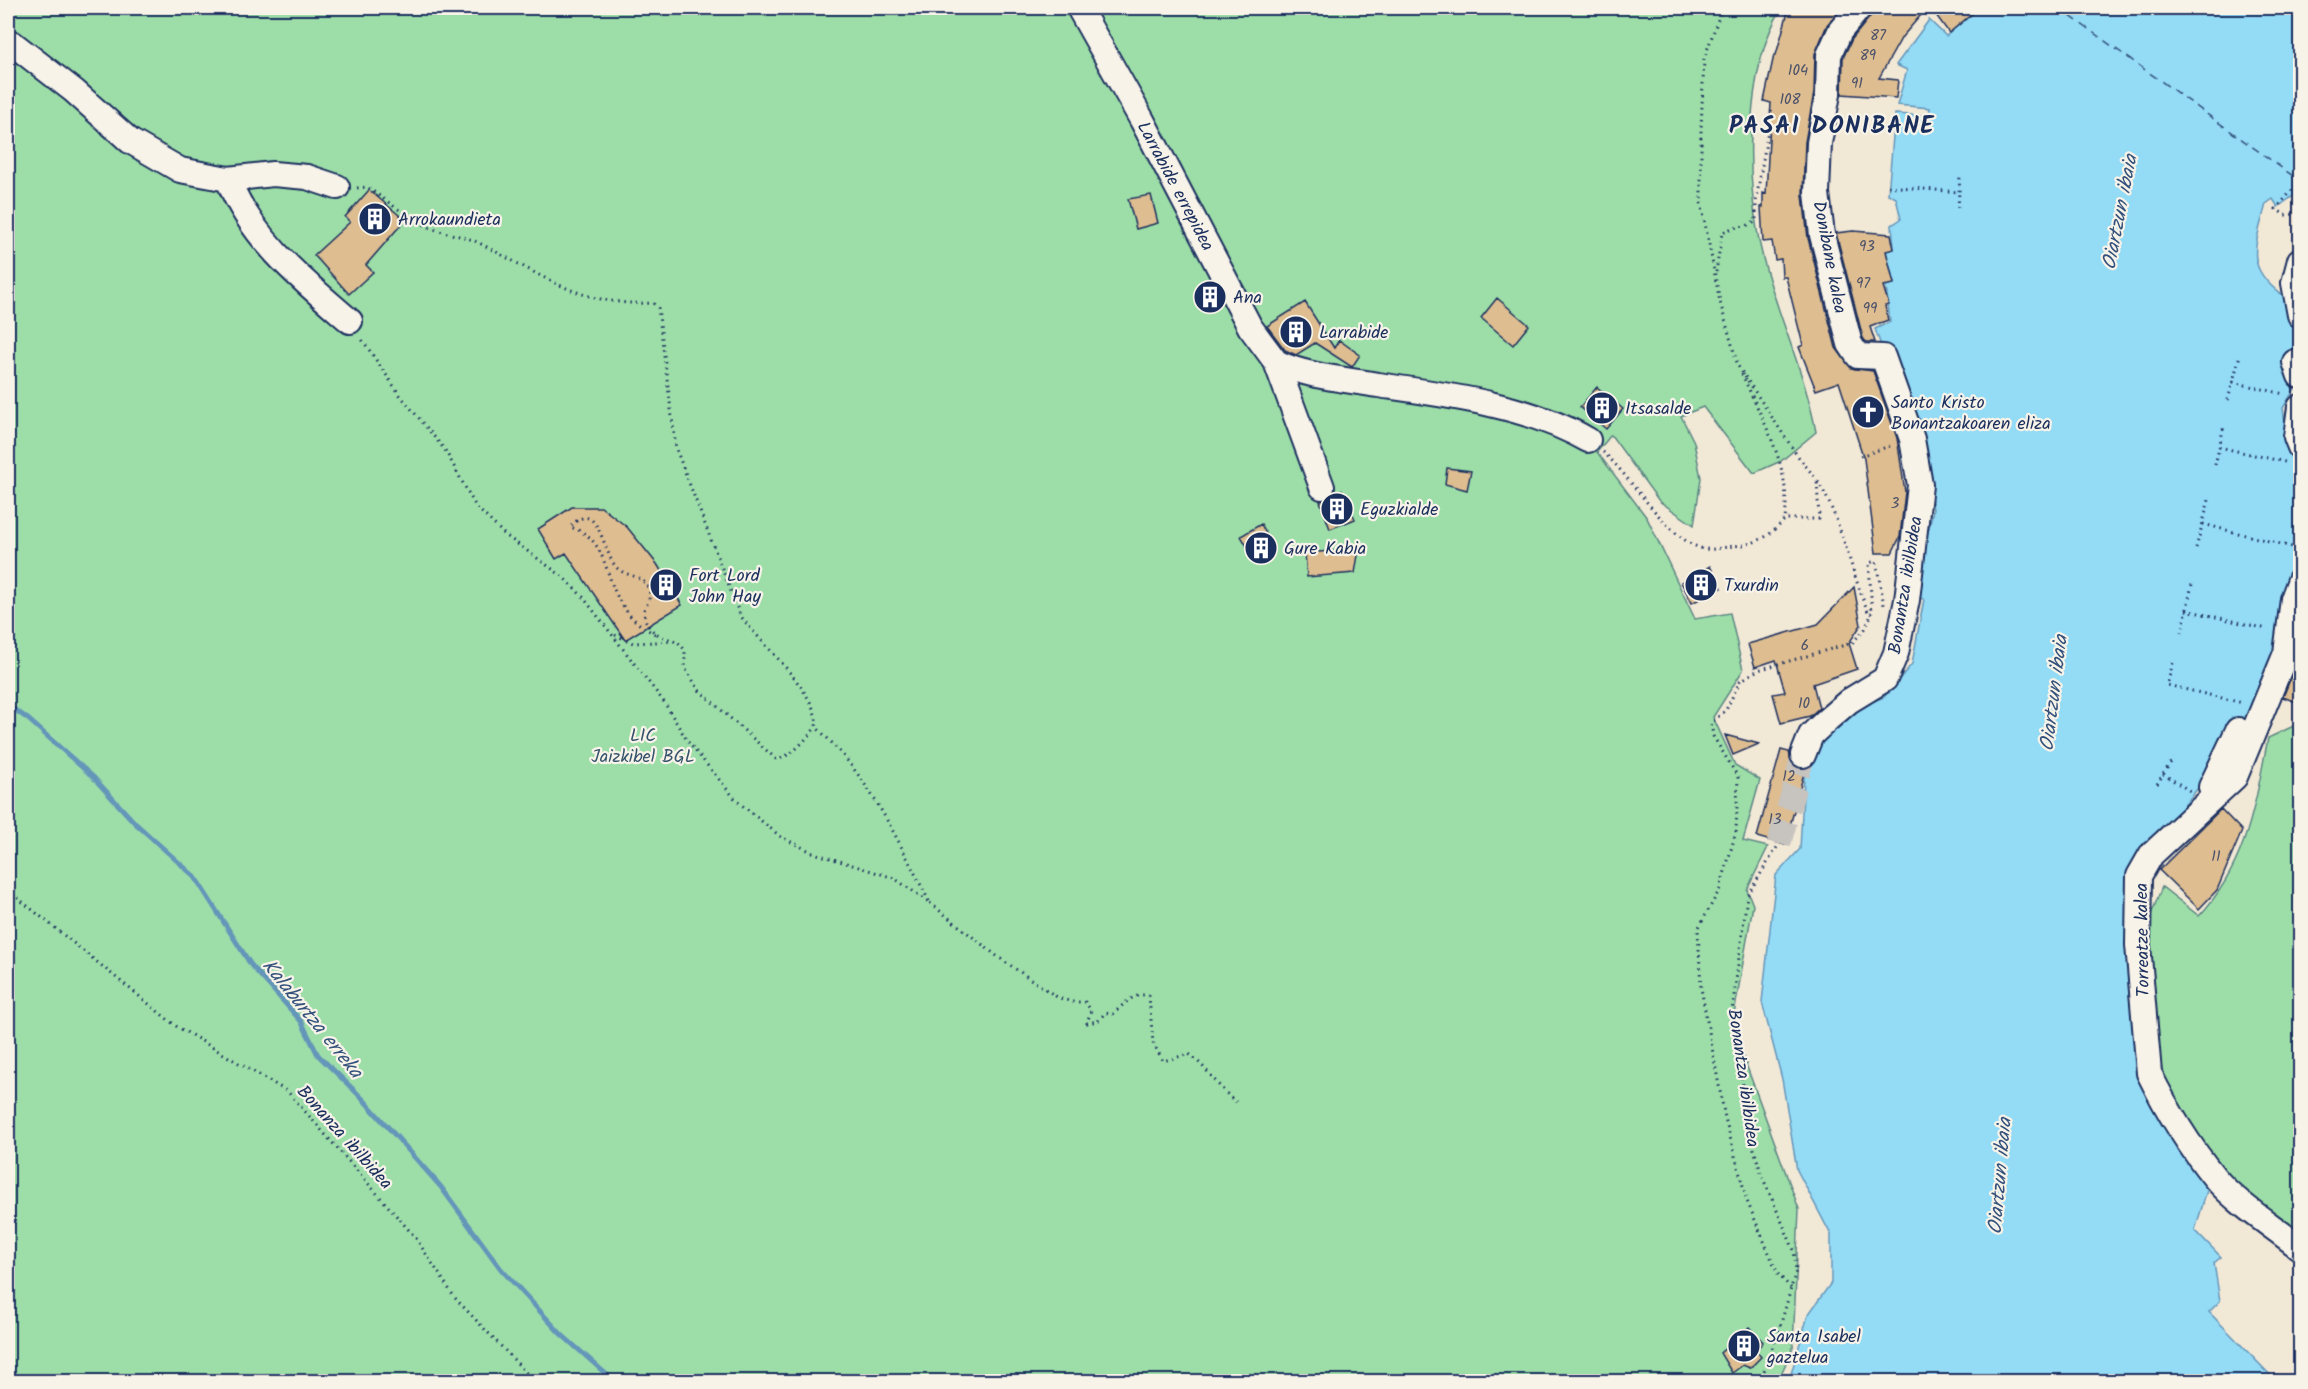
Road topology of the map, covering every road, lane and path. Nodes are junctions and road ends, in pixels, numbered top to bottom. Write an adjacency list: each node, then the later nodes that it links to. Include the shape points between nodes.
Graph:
1 (1079, 8): 19 (street, Larrabide errepidea, via 1250,327)
2 (1722, 8): 15 (path, via 1704,59 1701,129 1701,202)
3 (1859, 8): 24 (street, Donibane kalea, via 1840,31 1829,55 1817,193 1822,235 1850,344 1858,356 1883,357)
4 (9, 43): 7 (street, via 148,154 180,170)
5 (1772, 107): 15 (path, via 1756,221 1722,233)
6 (1960, 175): 11 (path)
7 (228, 178): 10 (street, via 273,174 307,177); 17 (street, via 251,224 279,258)
8 (2300, 181): 13 (path, via 2276,209 2285,215)
9 (1888, 186): 11 (path)
10 (337, 187): 51 (path, via 367,188 431,228 476,242 562,288 626,304 653,303 658,308 676,449 698,511 740,615 799,682 818,717)
11 (1959, 192): 12 (path)
12 (1958, 208)
13 (2301, 214)
14 (2301, 260): 16 (street, via 2294,283)
15 (1715, 277): 20 (path)
16 (2301, 315)
17 (350, 321): 46 (path, via 400,395 445,450 476,507 505,536 562,576)
18 (2240, 355): 21 (path)
19 (1276, 362): 27 (street, via 1300,373 1415,390 1538,416 1562,424); 33 (street, Larrabide errepidea)
20 (1738, 366): 32 (path); 35 (path, via 1783,471 1788,498)
21 (2233, 382): 22 (path); 23 (path)
22 (2297, 385): 29 (street)
23 (2228, 400)
24 (1903, 412): 26 (street, Bonantza ibilbidea)
25 (2224, 426): 28 (path)
26 (1912, 439): 30 (path); 53 (street, Bonantza ibilbidea, via 1920,485 1896,653 1885,679 1828,719 1811,735)
27 (1588, 440): 35 (path, via 1615,462 1660,518 1684,539 1705,550 1761,540)
28 (2219, 447): 29 (path); 31 (path)
29 (2294, 455)
30 (1860, 456)
31 (2215, 465)
32 (1817, 480): 35 (path, via 1819,519); 43 (path, via 1830,501 1855,584)
33 (1322, 487)
34 (2209, 500): 36 (path)
35 (1785, 519)
36 (2203, 524): 37 (path); 38 (path)
37 (2196, 548)
38 (2301, 549)
39 (2301, 580): 57 (street, Torreatze kalea, via 2293,599 2286,653 2235,777)
40 (2192, 584): 41 (path)
41 (2186, 610): 44 (path); 45 (path)
42 (1885, 612): 43 (path, via 1876,561 1869,563)
43 (1872, 614): 63 (path, via 1852,643 1758,670 1740,681 1726,710 1711,723 1713,736 1738,777 1736,832 1720,890 1698,929 1701,988 1725,1119 1747,1201 1778,1274)
44 (2270, 629)
45 (2182, 633)
46 (613, 634): 48 (path, via 633,643); 60 (path, via 664,702 688,742 737,801 760,822 814,853 894,878)
47 (655, 634): 47 (path, via 644,618 650,599 645,582 618,569 606,553 594,521 576,520 570,527 591,537 599,548 621,604 642,627); 48 (path)
48 (677, 641): 51 (path, via 685,650 685,669 699,690 776,759 805,741)
49 (2173, 663): 50 (path, via 2167,685)
50 (2245, 703)
51 (816, 727): 60 (path, via 845,754 869,786)
52 (2238, 730): 57 (street)
53 (1803, 755)
54 (2171, 762): 55 (path)
55 (2163, 774): 56 (path); 57 (path)
56 (2157, 784)
57 (2204, 796): 62 (street, Torreatze kalea, via 2151,855 2139,876 2138,945 2149,1073 2183,1135 2216,1179)
58 (1779, 844): 63 (path, Bonantza ibilbidea, via 1746,896 1732,1011 1751,1139 1762,1176 1794,1250 1796,1271)
59 (8, 890): 64 (path, Bonanza ibilbidea, via 176,1026 288,1092 415,1238 455,1298)
60 (930, 903): 61 (path, via 1057,997 1085,1002 1091,1010 1087,1023 1098,1021 1105,1013 1113,1014 1129,999 1149,996 1154,1043 1163,1061 1189,1054)
61 (1236, 1102)
62 (2301, 1248)
63 (1791, 1288): 65 (path, Bonantza ibilbidea)
64 (535, 1382)
65 (1760, 1382)

